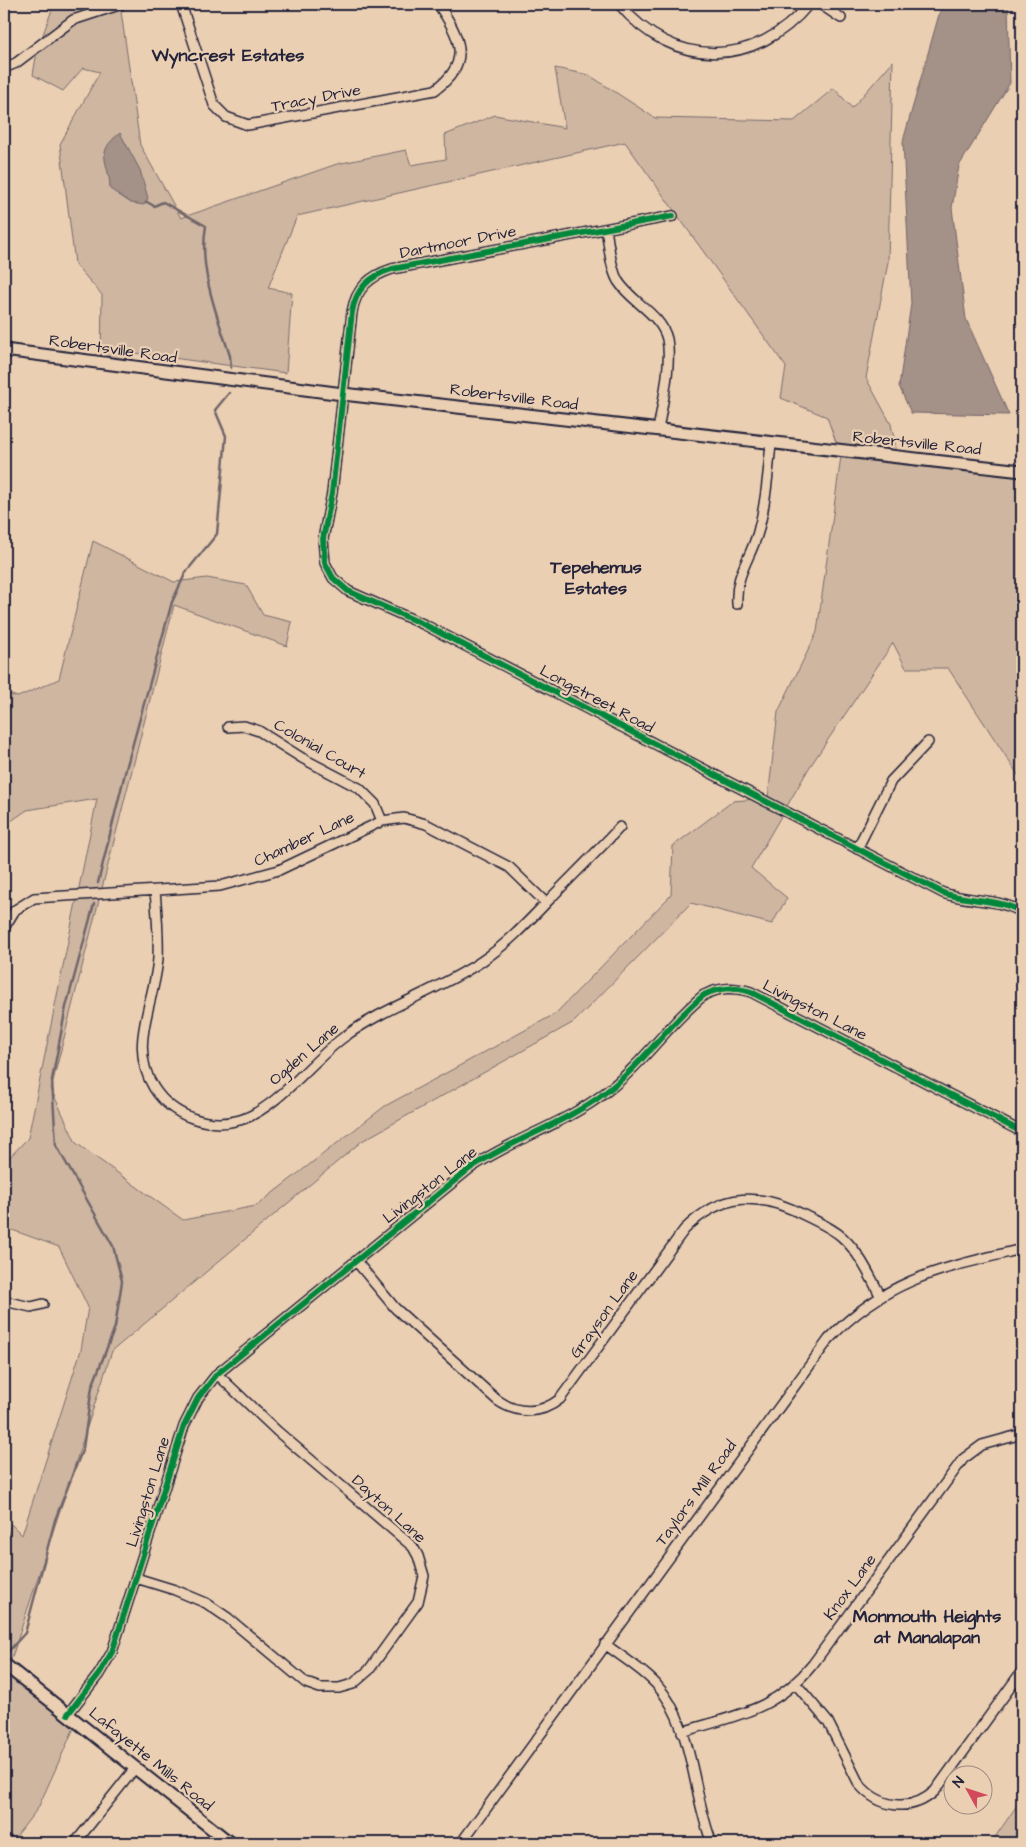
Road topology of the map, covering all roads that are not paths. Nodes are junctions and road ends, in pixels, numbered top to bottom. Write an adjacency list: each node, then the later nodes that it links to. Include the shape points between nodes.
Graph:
1 (122, 4): 8 (street, via 73,20 16,63)
2 (181, 4): 3 (street, Tracy Drive, via 214,105 226,117 248,125 435,90 454,73 460,53 454,28)
3 (438, 4)
4 (619, 4): 5 (street, via 641,27 667,43 693,51 719,52 768,40 791,24)
5 (809, 4)
6 (820, 4): 7 (street)
7 (841, 18)
8 (4, 68)
9 (673, 216): 10 (street, Dartmoor Drive)
10 (606, 229): 12 (street, Dartmoor Drive, via 392,269 371,278 354,303); 13 (street, via 617,279 660,324 667,338 668,357)
11 (4, 350): 12 (street, Robertsville Road)
12 (343, 394): 13 (street, Robertsville Road); 21 (street, Longstreet Road, via 322,548 330,574 340,586 425,625)
13 (658, 430): 14 (street, Robertsville Road)
14 (771, 444): 15 (street, Robertsville Road); 16 (street, via 761,519 736,587)
15 (1022, 471)
16 (737, 604)
17 (228, 727): 19 (street, Colonial Court, via 244,726 259,731 359,788 375,804)
18 (928, 742): 21 (street, via 891,781)
19 (382, 821): 22 (street, Chamber Lane, via 263,876 220,886); 23 (street, Chamber Lane, via 404,818 426,824 509,867)
20 (620, 827): 23 (street, Ogden Lane)
21 (857, 849): 24 (street, Longstreet Road, via 943,893 963,900 1003,904)
22 (155, 891): 23 (street, Ogden Lane, via 158,958 142,1036 145,1068 155,1090 174,1109 192,1118 215,1123 240,1120 262,1109 344,1036 372,1018 483,961); 25 (street, Chamber Lane, via 34,898 15,910)
23 (546, 903)
24 (1022, 912)
25 (4, 928)
26 (1022, 1132): 28 (street, Livingston Lane, via 751,992 737,988 719,989 698,999 634,1069 604,1094 487,1157)
27 (1022, 1249): 29 (street, Taylors Mill Road, via 937,1270)
28 (356, 1261): 29 (street, Grayson Lane, via 412,1324 497,1400 522,1411 538,1410 560,1399 684,1230 703,1213 724,1203 748,1198 771,1201 832,1229 851,1246); 32 (street, Livingston Lane)
29 (880, 1295): 35 (street, Taylors Mill Road, via 840,1327 816,1353)
30 (4, 1301): 31 (street, via 32,1307)
31 (43, 1304)
32 (217, 1374): 34 (street, Livingston Lane, via 198,1398 184,1426); 34 (street, Dayton Lane, via 277,1431 413,1547 423,1568 422,1593 363,1677 344,1687 327,1689 306,1683 206,1603)
33 (1022, 1434): 38 (street, Knox Lane, via 982,1445 963,1459)
34 (136, 1578): 39 (street, Livingston Lane, via 112,1652)
35 (605, 1644): 40 (street, via 658,1686 671,1704); 44 (street, Taylors Mill Road)
36 (4, 1664): 39 (street, Lafayette Mills Road)
37 (1022, 1671): 38 (street, via 934,1791 905,1806 882,1802 865,1791 828,1722)
38 (795, 1683): 40 (street, Knox Lane, via 753,1711)
39 (68, 1714): 41 (street, Lafayette Mills Road)
40 (682, 1732): 45 (street)
41 (135, 1768): 42 (street); 43 (street, Lafayette Mills Road)
42 (75, 1843)
43 (230, 1843)
44 (461, 1843)
45 (712, 1843)

